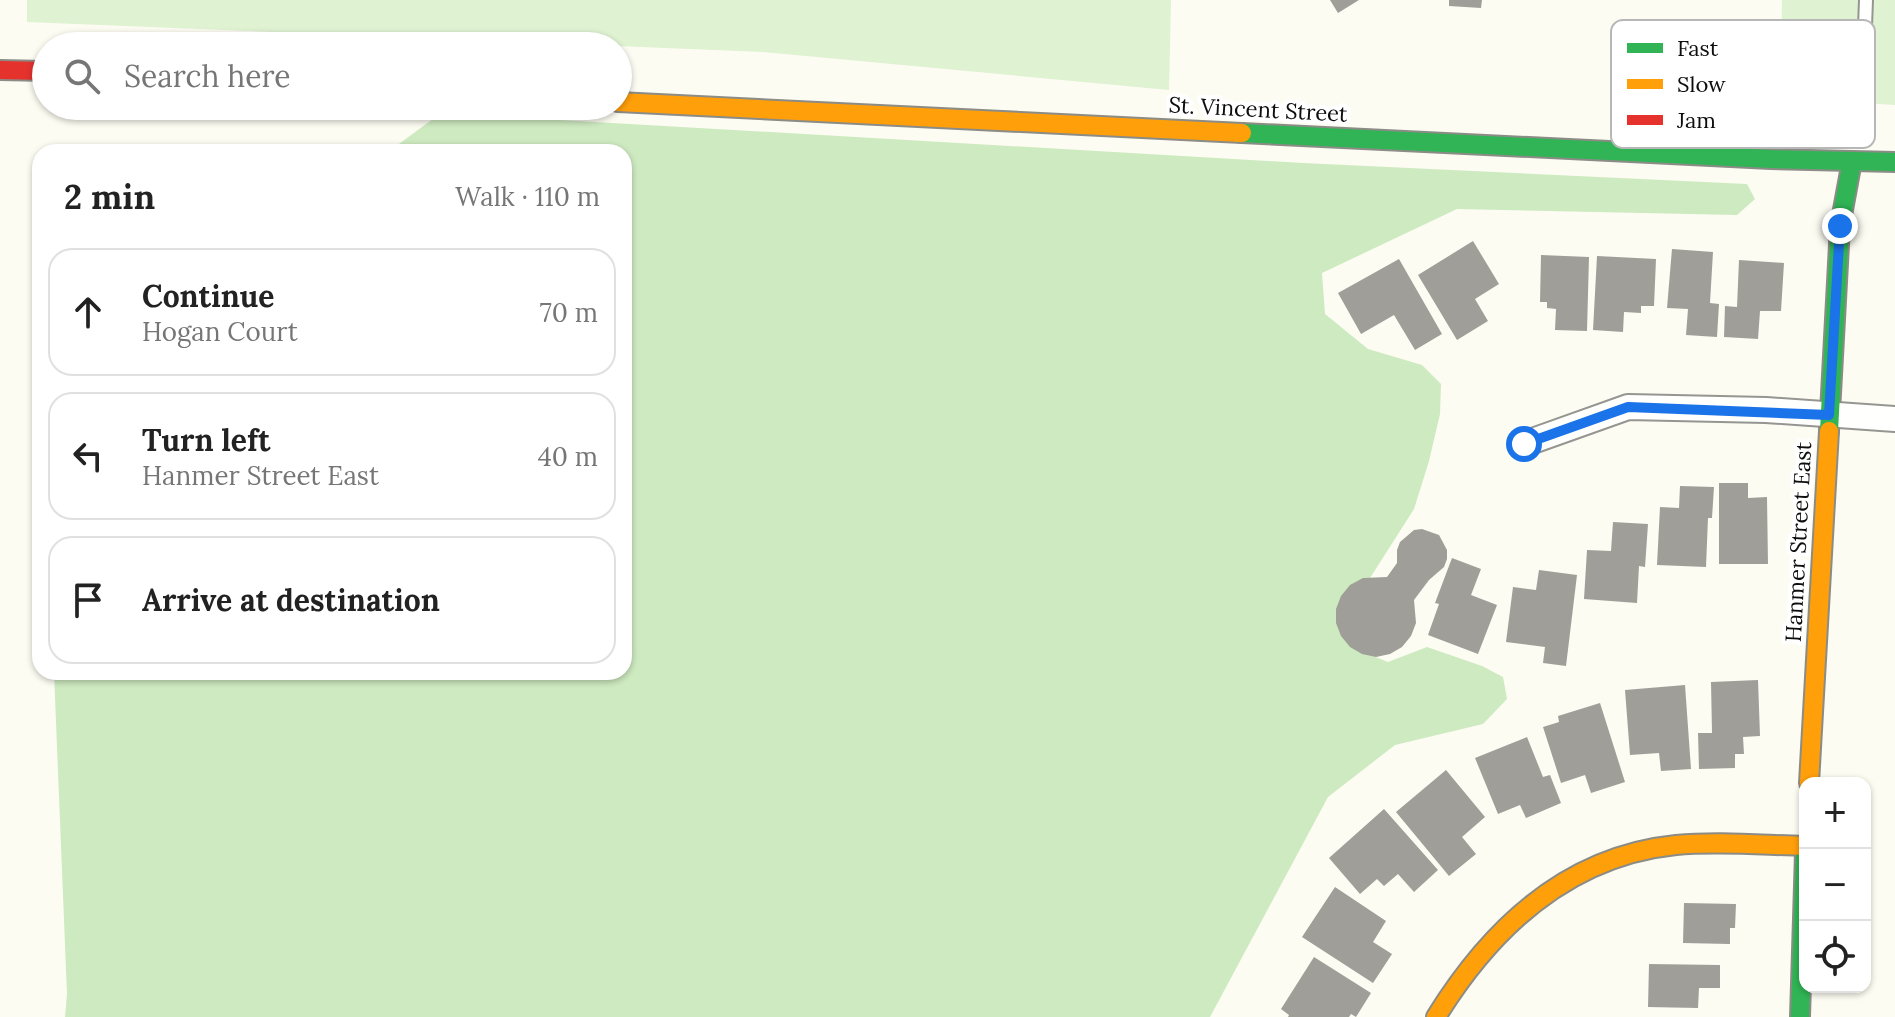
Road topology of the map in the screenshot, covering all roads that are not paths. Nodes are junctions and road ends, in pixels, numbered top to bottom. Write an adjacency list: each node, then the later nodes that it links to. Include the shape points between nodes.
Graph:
1 (1866, 0): 2 (lane)
2 (1865, 20)
3 (0, 70): 4 (street)
4 (32, 71)
5 (632, 103): 6 (street, St. Vincent Street)
6 (1852, 161): 7 (street, St. Vincent Street); 8 (street, Hanmer Street East, via 1840,226)
7 (1895, 162)
8 (1829, 415): 9 (street); 10 (street, via 1628,407); 11 (street, Hanmer Street East)
9 (1895, 419)
10 (1524, 444)
11 (1809, 777)
12 (1799, 846): 14 (street, via 1673,845 1593,866 1517,913 1482,948)
13 (1803, 921): 15 (street)
14 (1436, 1017)
15 (1800, 1017)

